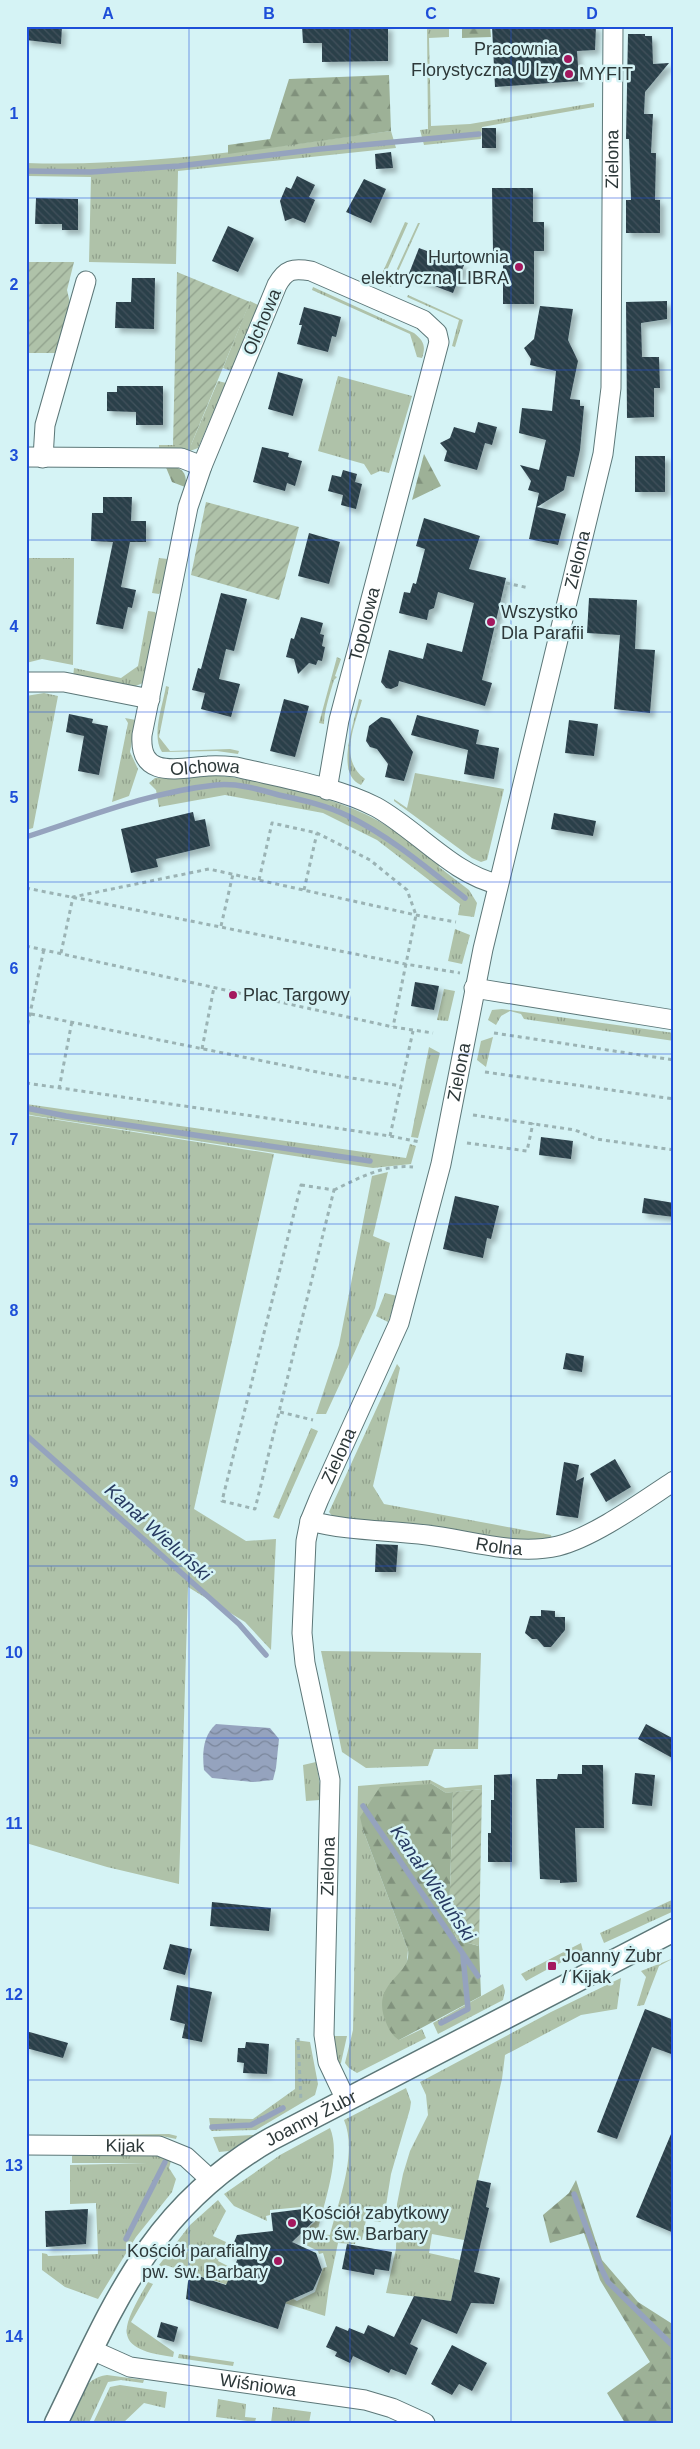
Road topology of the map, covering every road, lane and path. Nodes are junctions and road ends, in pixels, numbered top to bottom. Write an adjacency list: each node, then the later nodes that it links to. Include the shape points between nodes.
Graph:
1 (613, 26): 14 (street, Zielona, via 611,379 606,434)
2 (86, 281): 4 (street)
3 (379, 301): 5 (street, Olchowa, via 311,271 292,270 283,274); 10 (street, Topolowa, via 423,320 437,333 440,342 339,720)
4 (35, 457): 5 (street, via 181,458)
5 (202, 466): 9 (street, Olchowa, via 183,526)
6 (529, 588): 7 (path, via 506,583)
7 (487, 668)
8 (26, 682): 9 (street, via 64,682)
9 (150, 699): 10 (street, Olchowa, via 142,746 149,763 157,768 229,766)
10 (327, 790): 14 (street, via 375,807 478,878)
11 (317, 833): 13 (path, via 272,823); 16 (path); 18 (path, via 370,860 407,890)
12 (233, 874): 13 (path); 17 (path, via 209,869); 20 (path)
13 (259, 880): 16 (path)
14 (498, 884): 27 (street, Zielona)
15 (26, 888): 17 (path)
16 (304, 890): 18 (path)
17 (73, 897): 20 (path); 23 (path)
18 (416, 915): 19 (path); 24 (path)
19 (456, 922)
20 (222, 926): 24 (path)
21 (26, 946): 22 (path)
22 (44, 949): 23 (path); 28 (path)
23 (62, 953): 26 (path)
24 (405, 964): 25 (path); 31 (path)
25 (463, 974)
26 (214, 987): 31 (path); 36 (path)
27 (474, 988): 29 (street); 54 (street, Zielona, via 441,1164 403,1312)
28 (31, 1014): 30 (path); 33 (path)
29 (674, 1020)
30 (72, 1021): 36 (path); 41 (path)
31 (393, 1026): 32 (path)
32 (413, 1031): 34 (path); 40 (path)
33 (26, 1032)
34 (432, 1032)
35 (494, 1032): 37 (path)
36 (202, 1049): 40 (path)
37 (674, 1060)
38 (485, 1072): 42 (path)
39 (26, 1083): 41 (path)
40 (401, 1086): 45 (path)
41 (59, 1089): 45 (path)
42 (674, 1099)
43 (472, 1114): 44 (path)
44 (533, 1123): 47 (path, via 526,1151); 48 (path, via 575,1130 596,1139)
45 (390, 1136): 46 (path)
46 (420, 1142)
47 (467, 1142)
48 (674, 1150)
49 (413, 1167): 50 (path, via 372,1172)
50 (334, 1190): 51 (path); 51 (path, via 302,1185 222,1501 255,1509)
51 (280, 1412): 52 (path)
52 (313, 1420)
53 (674, 1481): 54 (street, Rolna, via 587,1534 546,1548 510,1548 427,1535 336,1528)
54 (310, 1520): 57 (street, Zielona, via 306,1541 303,1652 328,1769 330,1794 324,2035 328,2062)
55 (674, 1930): 57 (street, Joanny Żubr)
56 (298, 2038): 58 (path)
57 (346, 2100): 60 (street, Joanny Żubr, via 255,2148)
58 (303, 2107)
59 (26, 2145): 60 (street, Kijak, via 160,2146 186,2157)
60 (211, 2180): 61 (street, Joanny Żubr, via 174,2216 145,2252)
61 (92, 2350): 62 (street, Joanny Żubr); 63 (street, Wiśniowa, via 130,2367 365,2400)
62 (56, 2423)
63 (425, 2423)

